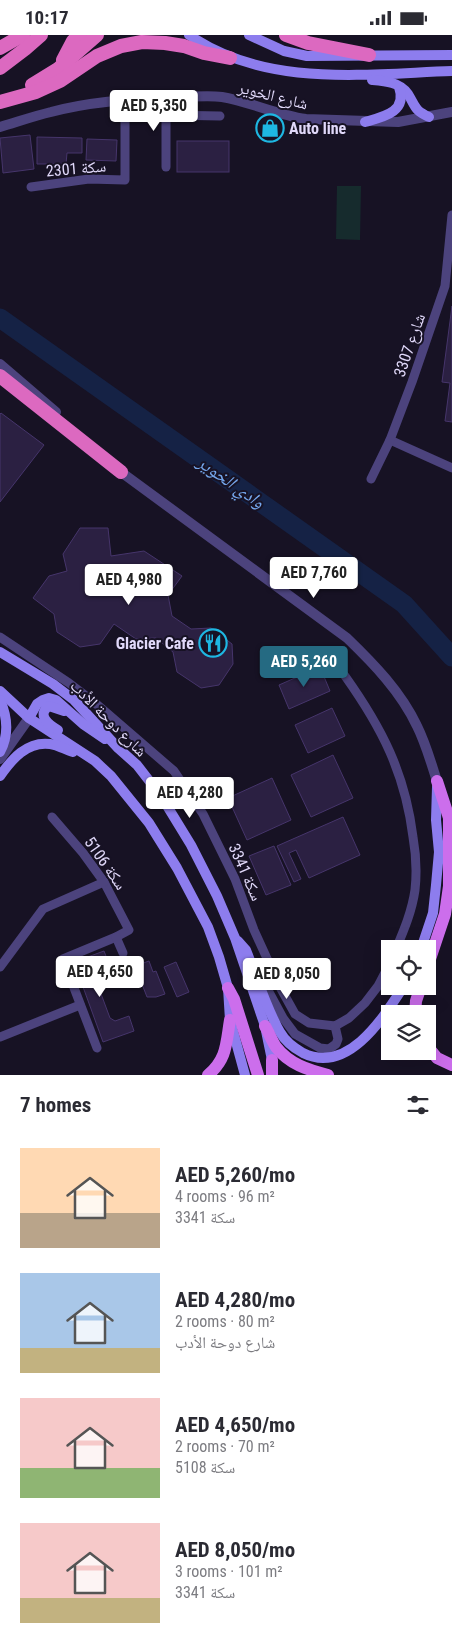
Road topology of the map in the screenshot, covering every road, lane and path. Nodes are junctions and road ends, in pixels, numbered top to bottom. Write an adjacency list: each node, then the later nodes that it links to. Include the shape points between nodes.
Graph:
1 (23, 35): 8 (highway)
2 (41, 35): 12 (highway)
3 (80, 35): 13 (highway, via 73,41)
4 (97, 35): 13 (highway)
5 (189, 35): 11 (main road)
6 (249, 35): 9 (main road, via 284,51 307,56)
7 (286, 35): 9 (highway, via 308,43)
8 (0, 48)
9 (369, 55): 10 (main road)
10 (452, 55)
11 (230, 58): 15 (main road, via 290,73); 19 (highway, via 165,43 142,42 120,46 97,56 60,81 36,92)
12 (0, 68)
13 (58, 69): 19 (highway)
14 (452, 71): 15 (main road)
15 (323, 76): 16 (main road, via 387,81)
16 (399, 86): 23 (main road, via 415,108); 24 (main road, via 403,96 396,109)
17 (166, 97): 18 (street, شارع الخوير); 21 (street); 24 (street, شارع الخوير, via 220,97 292,117)
18 (140, 99): 25 (street, شارع الخوير, via 74,107); 27 (street, سكة 2301, via 124,109 124,180 89,179)
19 (5, 100)
20 (452, 112): 23 (street, شارع الخوير)
21 (166, 115): 22 (street); 26 (street)
22 (220, 116)
23 (429, 117): 24 (street, شارع الخوير, via 398,122)
24 (365, 122)
25 (0, 127)
26 (166, 167)
27 (31, 187)
28 (452, 215): 32 (street, 3307 شارع, via 445,286)
29 (0, 364): 34 (street, via 98,446)
30 (0, 377): 34 (highway)
31 (0, 389): 34 (highway, via 61,434)
32 (390, 440): 33 (street); 35 (street, 3307 شارع)
33 (452, 468)
34 (122, 472): 48 (street, via 347,638 374,664 402,699 417,726)
35 (371, 479)
36 (0, 637): 65 (street, سكة 3341, via 94,702 174,771 203,813 289,1006 309,1023)
37 (0, 653): 43 (main road, شارع دوحة الأدب, via 74,700)
38 (344, 676): 53 (street, via 384,737 406,792 416,853 415,890)
39 (0, 691): 41 (main road)
40 (0, 700): 44 (main road, via 7,723)
41 (29, 718): 42 (main road, via 37,704 49,698); 45 (street); 46 (main road)
42 (75, 718): 43 (main road); 46 (main road, via 49,706 44,713 47,722 82,746)
43 (118, 748): 52 (main road, شارع دوحة الأدب, via 137,765 166,804 191,845)
44 (0, 752)
45 (0, 759)
46 (95, 761): 47 (main road, via 52,744 39,744 27,747); 60 (main road, via 123,790 178,868 208,927)
47 (0, 776)
48 (437, 781): 54 (main road, via 439,853 433,913); 55 (main road, via 448,818 448,886)
49 (52, 817): 50 (street, سكة 5106)
50 (104, 882): 51 (street, سكة 5106, via 129,930); 58 (street, via 43,909)
51 (116, 937): 57 (street); 62 (street, via 63,959)
52 (235, 938): 56 (main road); 64 (main road, شارع دوحة الأدب)
53 (400, 940)
54 (425, 940)
55 (436, 940)
56 (246, 950): 61 (main road, via 281,1034 309,1056 322,1059 346,1054 358,1045); 65 (street, via 283,1018 295,1033 320,1048 329,1049 338,1039)
57 (122, 953)
58 (1, 964)
59 (381, 980): 65 (street, via 365,1003)
60 (228, 988): 63 (main road); 71 (main road)
61 (398, 995)
62 (80, 1005): 66 (street); 67 (street)
63 (230, 1020): 72 (main road, via 222,1059); 73 (main road)
64 (265, 1026): 69 (main road, شارع دوحة الأدب); 75 (main road, via 276,1047 290,1059 306,1069)
65 (335, 1026)
66 (0, 1037)
67 (98, 1048)
68 (436, 1057): 70 (main road)
69 (272, 1060): 74 (main road)
70 (452, 1065)
71 (258, 1072)
72 (208, 1075)
73 (245, 1075)
74 (274, 1075)
75 (328, 1075)

